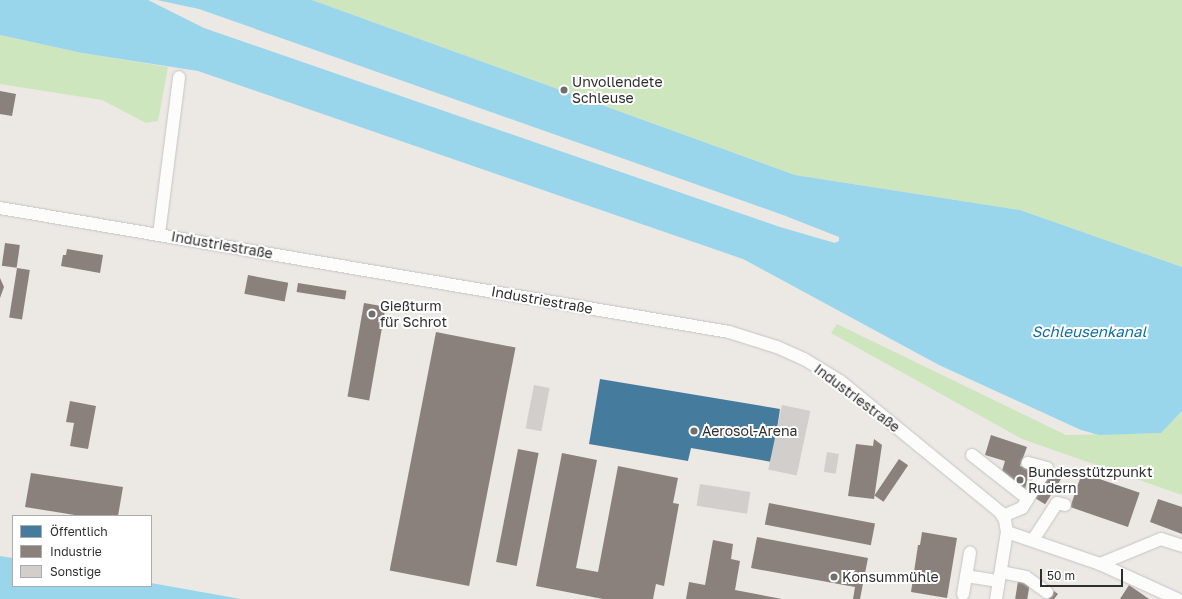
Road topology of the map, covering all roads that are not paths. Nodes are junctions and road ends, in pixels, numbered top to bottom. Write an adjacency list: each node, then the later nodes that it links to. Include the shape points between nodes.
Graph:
1 (179, 77): 3 (street)
2 (0, 208): 3 (street, Industriestraße)
3 (159, 234): 8 (street, Industriestraße, via 721,331 762,341 804,359 832,375)
4 (972, 455): 6 (street)
5 (1028, 463): 6 (street, via 1047,468)
6 (1028, 499): 8 (street, via 1022,508)
7 (1065, 505): 10 (street, via 1056,503)
8 (1003, 516): 9 (street)
9 (1006, 536): 10 (street); 15 (street)
10 (1033, 540): 13 (street)
11 (1182, 546): 13 (street, via 1162,539)
12 (970, 553): 14 (street)
13 (1100, 564): 19 (street)
14 (966, 576): 15 (street); 17 (street)
15 (1000, 576): 16 (street, via 1026,577); 18 (street)
16 (1047, 592)
17 (963, 594)
18 (996, 599)
19 (1177, 599)

